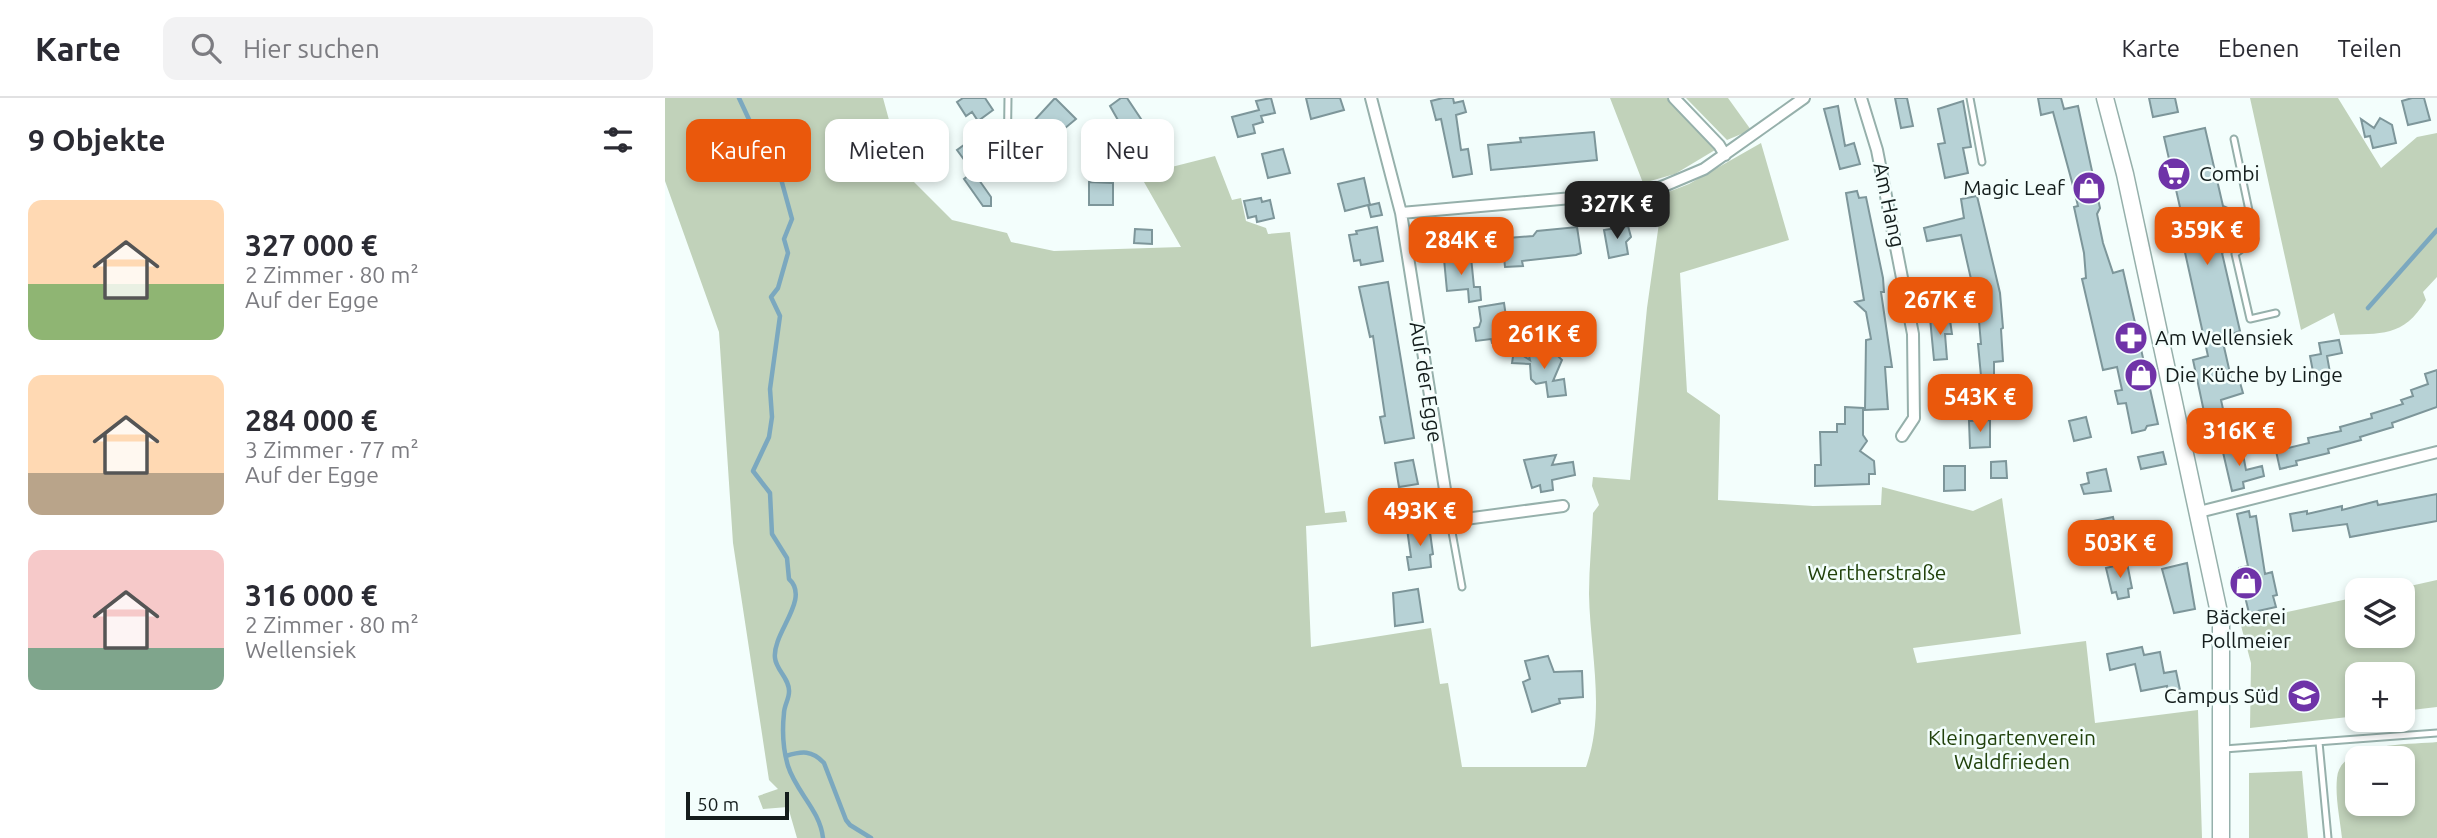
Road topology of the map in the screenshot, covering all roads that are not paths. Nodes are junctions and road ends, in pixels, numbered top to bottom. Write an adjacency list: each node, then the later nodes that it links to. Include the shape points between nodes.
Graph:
1 (1008, 98): 8 (lane)
2 (1371, 98): 12 (street, Auf der Egge)
3 (1674, 98): 10 (street)
4 (1804, 98): 10 (street)
5 (1861, 98): 14 (street, Am Hang, via 1880,162 1913,334 1914,418)
6 (1969, 98): 11 (lane)
7 (2105, 98): 17 (main road)
8 (1008, 119)
9 (2234, 139): 13 (lane, via 2255,239 2235,254 2250,319)
10 (1725, 155): 12 (street, via 1685,179 1652,191)
11 (1982, 162)
12 (1401, 213): 18 (street, Auf der Egge)
13 (2276, 313)
14 (1902, 436)
15 (2437, 452): 17 (street)
16 (1563, 506): 18 (street)
17 (2199, 512): 22 (main road, via 2223,640)
18 (1450, 521): 19 (lane)
19 (1462, 587)
20 (2437, 733): 21 (lane)
21 (2319, 743): 22 (lane); 24 (lane)
22 (2221, 749): 23 (main road)
23 (2221, 838)
24 (2328, 838)

